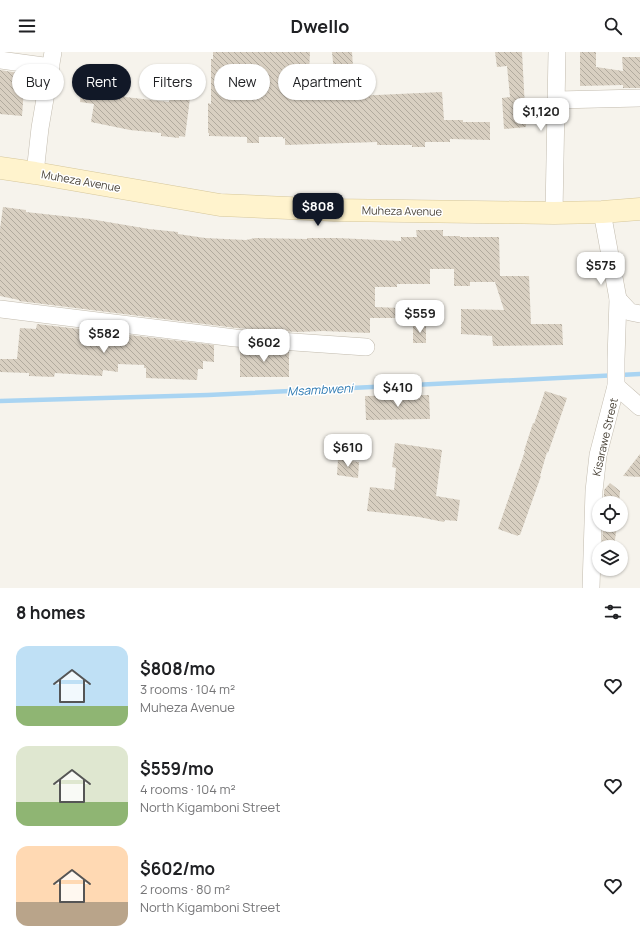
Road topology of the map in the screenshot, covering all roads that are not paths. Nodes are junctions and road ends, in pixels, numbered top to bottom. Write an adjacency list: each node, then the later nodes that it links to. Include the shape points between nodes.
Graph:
1 (558, 52): 5 (street)
2 (52, 59): 3 (street); 7 (street)
3 (0, 60)
4 (640, 98): 5 (street)
5 (557, 100): 10 (street)
6 (0, 168): 7 (street, Muheza Avenue)
7 (35, 173): 10 (street, Muheza Avenue, via 220,205 334,210)
8 (640, 209): 9 (street, Muheza Avenue)
9 (602, 212): 10 (street, Muheza Avenue); 11 (street)
10 (554, 213)
11 (618, 299): 13 (street, via 630,312); 15 (street, Kisarawe Street)
12 (0, 309): 14 (street, via 235,338)
13 (640, 314)
14 (366, 347)
15 (616, 384): 16 (street); 17 (street, Kisarawe Street, via 598,455 594,490)
16 (640, 407)
17 (591, 588)

